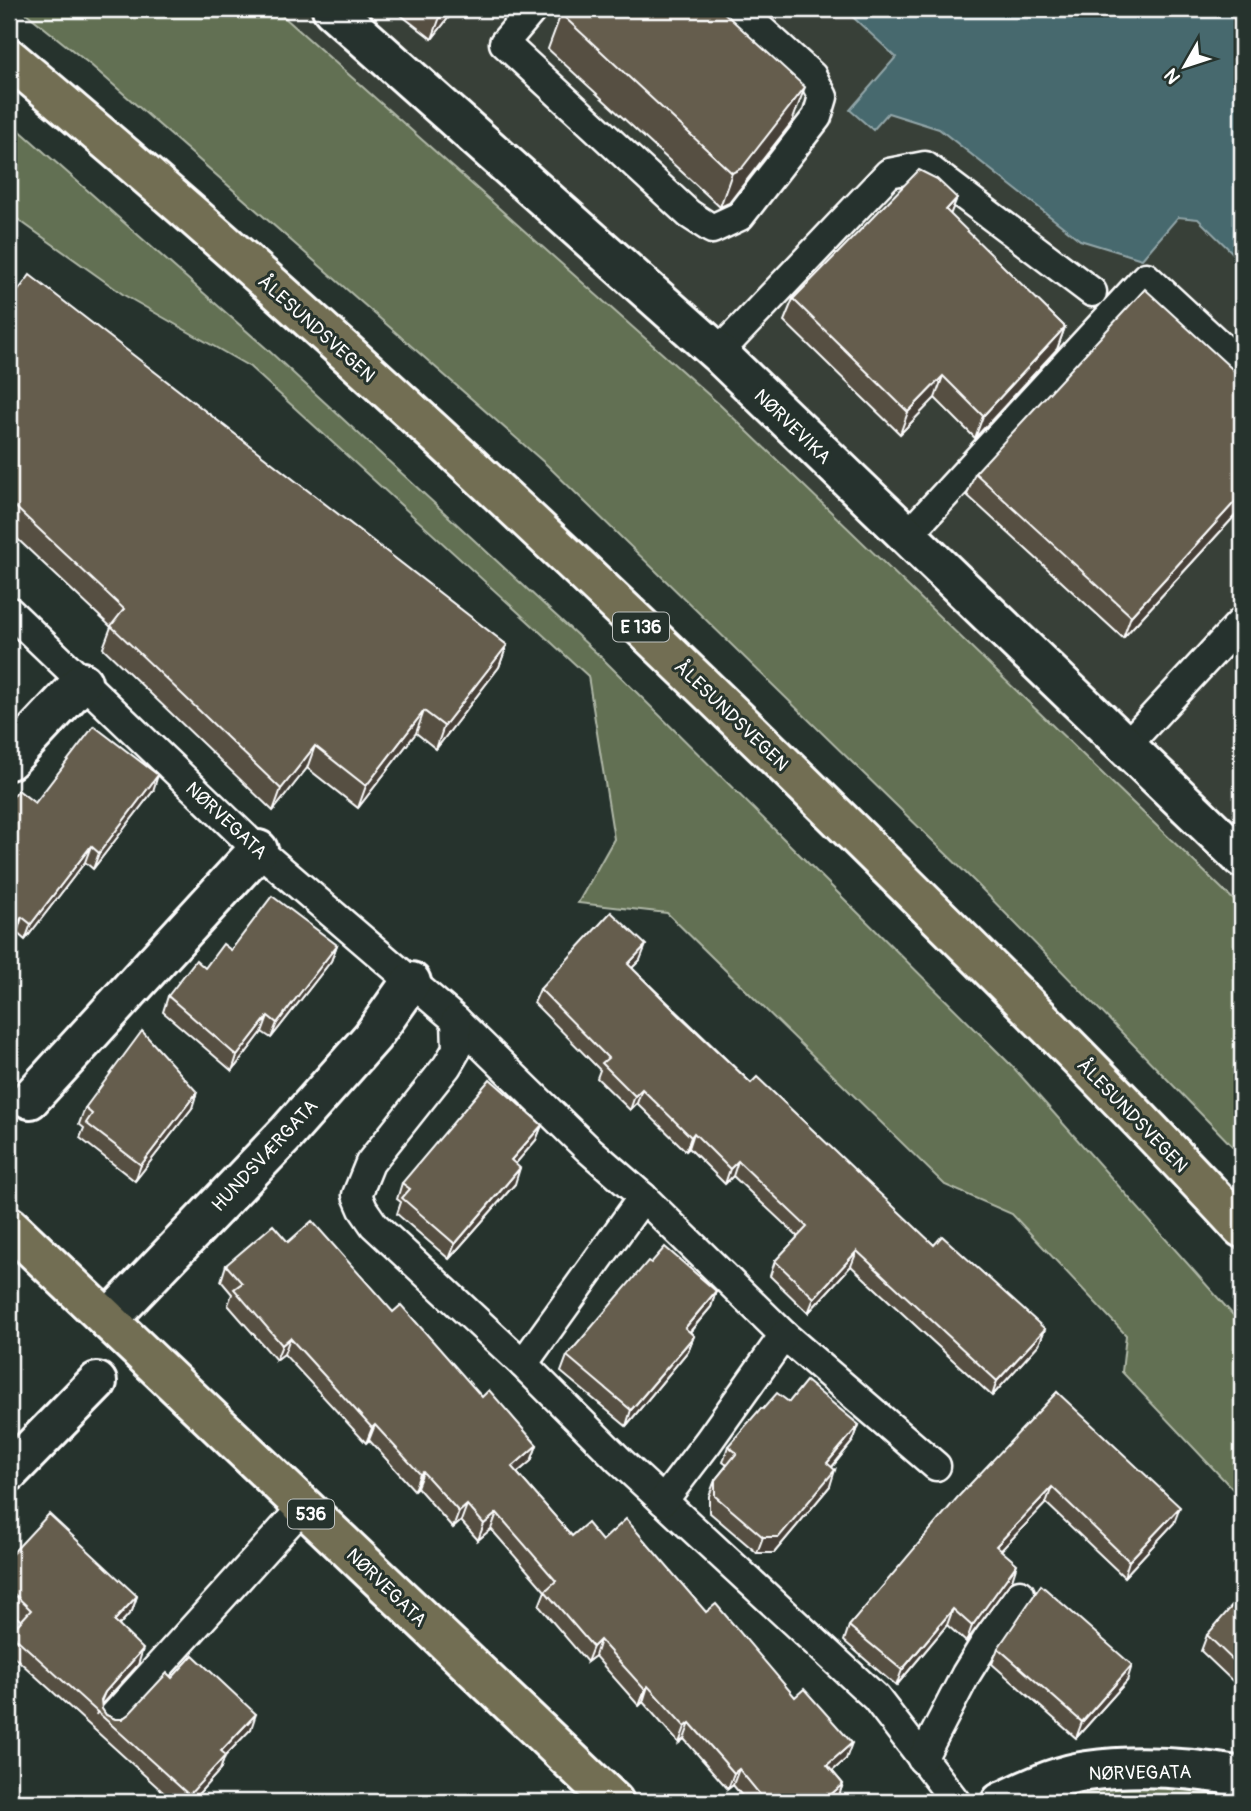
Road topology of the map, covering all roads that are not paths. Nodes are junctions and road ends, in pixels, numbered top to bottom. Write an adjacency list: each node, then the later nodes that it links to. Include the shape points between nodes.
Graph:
1 (332, 9): 6 (street, NØRVEVIKA)
2 (533, 9): 3 (lane, via 504,43 689,214 712,229 740,216 817,117 823,97 812,76)
3 (738, 9)
4 (9, 58): 21 (main road, ÅLESUNDSVEGEN / E 136, via 344,350 627,614 972,950)
5 (1092, 292): 6 (lane, via 925,166 889,173)
6 (718, 353): 8 (street, NØRVEVIKA)
7 (1242, 366): 8 (lane, via 1146,277)
8 (907, 536): 12 (street, NØRVEVIKA)
9 (9, 611): 11 (lane, NØRVEGATA)
10 (1242, 621): 12 (lane)
11 (82, 682): 13 (street); 14 (lane, NØRVEGATA)
12 (1126, 746): 15 (street, NØRVEVIKA)
13 (9, 760)
14 (258, 850): 16 (lane, NØRVEGATA); 18 (street)
15 (1242, 858)
16 (411, 982): 17 (lane, NØRVEGATA); 22 (street, HUNDSVÆRGATA, via 372,1037 286,1134)
17 (456, 1020): 19 (lane, NØRVEGATA); 24 (lane, via 457,1049 370,1163 357,1195 374,1225)
18 (30, 1099)
19 (643, 1197): 23 (lane, NØRVEGATA); 24 (lane)
20 (9, 1226): 22 (main road, NØRVEGATA / 536)
21 (1242, 1228)
22 (108, 1320): 29 (main road, NØRVEGATA / 536)
23 (783, 1335): 26 (lane, NØRVEGATA); 28 (lane)
24 (523, 1364): 28 (lane)
25 (97, 1382): 27 (street)
26 (936, 1466)
27 (9, 1472)
28 (663, 1501): 32 (lane, via 876,1699)
29 (303, 1507): 31 (lane); 34 (main road, NØRVEGATA / 536)
30 (1020, 1594): 32 (lane, via 966,1674)
31 (112, 1718)
32 (922, 1759): 35 (lane)
33 (1242, 1777): 36 (street, NØRVEGATA, via 1161,1769 1085,1771 1041,1783)
34 (614, 1802)
35 (956, 1802)
36 (1001, 1802)

